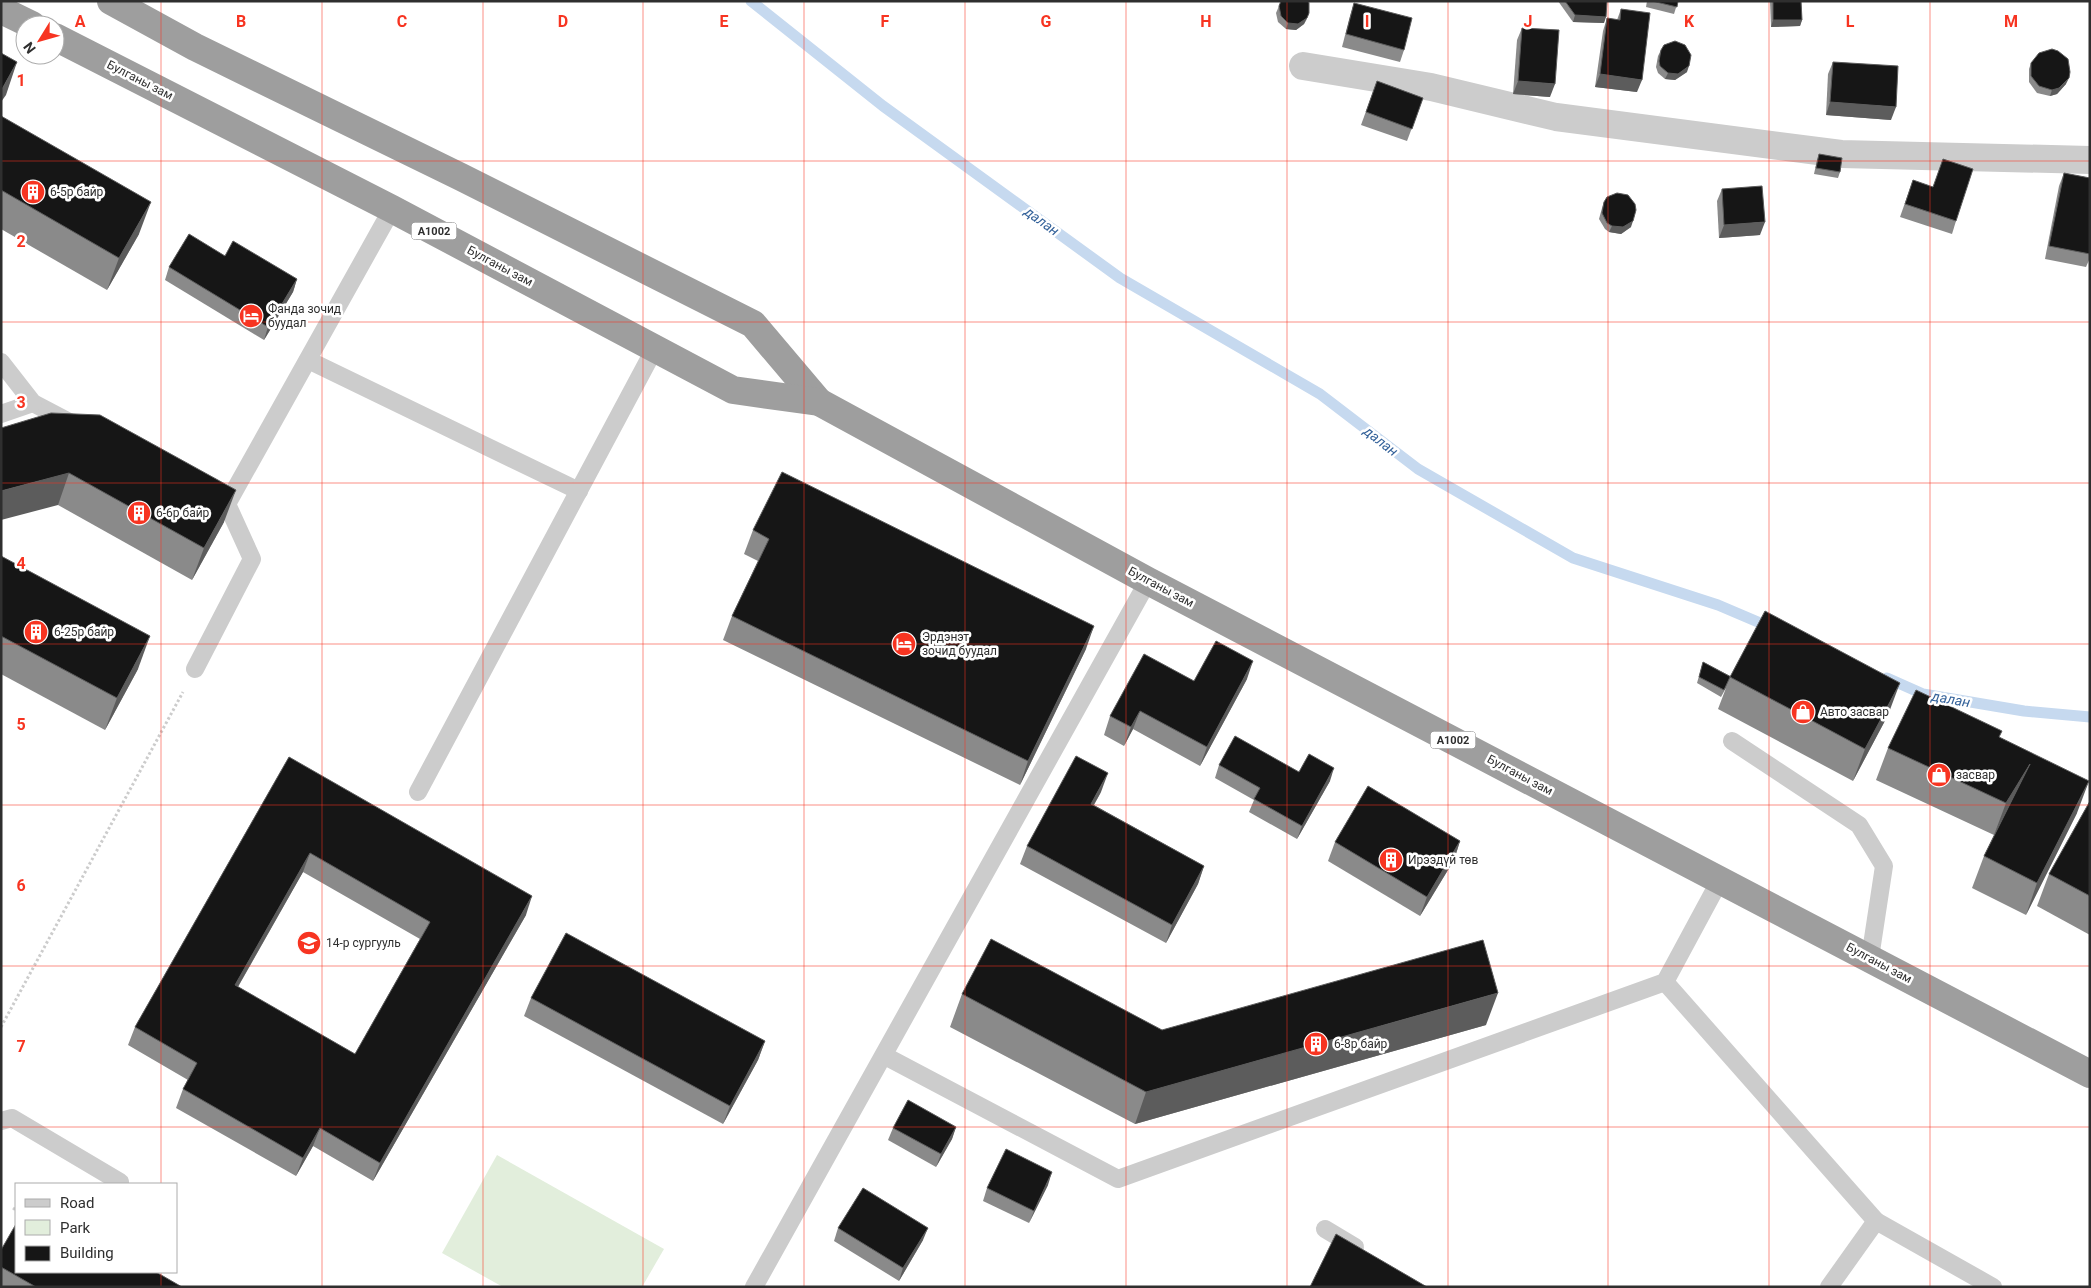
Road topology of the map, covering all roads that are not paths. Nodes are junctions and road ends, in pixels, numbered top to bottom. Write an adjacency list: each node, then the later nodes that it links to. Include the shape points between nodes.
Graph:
1 (111, 1): 5 (highway, Булганы зам / A1002)
2 (135, 1): 5 (highway)
3 (1, 10): 4 (highway)
4 (15, 17)
5 (156, 26): 13 (highway, Булганы зам / A1002, via 753,324)
6 (65, 42): 9 (highway, Булганы зам / A1002)
7 (1303, 66): 8 (street, via 1431,88 1556,117 1841,154)
8 (2090, 160)
9 (392, 209): 10 (highway, Булганы зам / A1002); 11 (lane)
10 (655, 348): 13 (highway, Булганы зам / A1002, via 733,390); 17 (lane)
11 (308, 360): 17 (lane); 19 (lane)
12 (1, 362): 14 (lane)
13 (819, 402): 20 (highway, Булганы зам / A1002)
14 (33, 403): 15 (lane); 16 (lane)
15 (1, 414)
16 (86, 430)
17 (578, 490): 23 (lane)
18 (210, 495): 19 (lane)
19 (228, 504): 21 (lane, via 252,559)
20 (1148, 581): 24 (highway, Булганы зам / A1002); 27 (lane)
21 (195, 669)
22 (1732, 741): 25 (lane, via 1859,825 1884,866)
23 (418, 792)
24 (1720, 880): 25 (highway, Булганы зам / A1002); 26 (lane)
25 (1870, 958): 28 (highway, Булганы зам / A1002)
26 (1665, 982): 27 (lane, via 1118,1179); 31 (lane)
27 (884, 1056): 34 (lane)
28 (2090, 1074)
29 (1, 1121): 30 (lane, via 12,1118)
30 (120, 1182)
31 (1876, 1221): 35 (lane); 36 (lane)
32 (1325, 1228): 33 (lane)
33 (1366, 1253)
34 (754, 1287)
35 (1829, 1287)
36 (1993, 1287)

